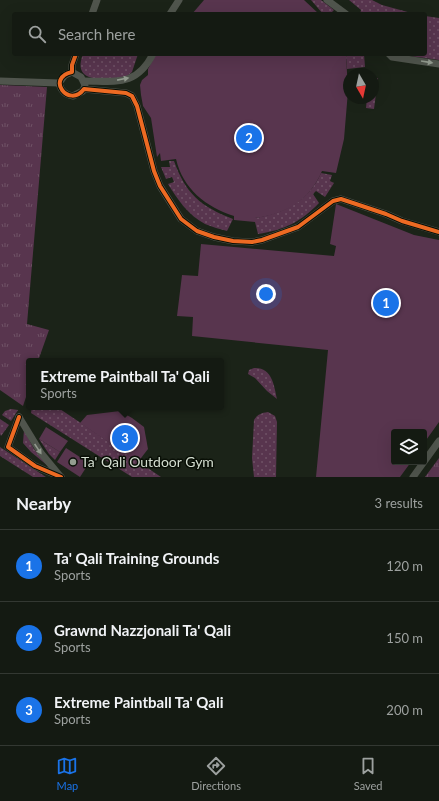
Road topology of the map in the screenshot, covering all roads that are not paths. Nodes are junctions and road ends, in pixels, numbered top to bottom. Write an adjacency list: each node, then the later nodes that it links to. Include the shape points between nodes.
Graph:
1 (97, 0): 4 (street)
2 (179, 0): 5 (street)
3 (327, 0): 6 (street)
4 (93, 12)
5 (171, 12)
6 (343, 12)
7 (75, 56): 11 (street)
8 (151, 56): 14 (street, one-way to 8, via 130,78 139,74)
9 (392, 56): 10 (street, one-way to 10)
10 (439, 64)
11 (72, 72): 13 (street, via 65,75); 14 (street, via 78,74)
12 (0, 81): 13 (street)
13 (59, 83): 14 (street, via 61,90 67,95 75,95)
14 (84, 85): 15 (street, via 132,96 160,186 181,219 197,231 233,241 252,242 271,238 298,227 341,199)
15 (439, 232)
16 (439, 441): 18 (street)
17 (61, 477): 17 (street, one-way to 17, via 35,466 8,447 19,417 41,453)
18 (413, 477)

